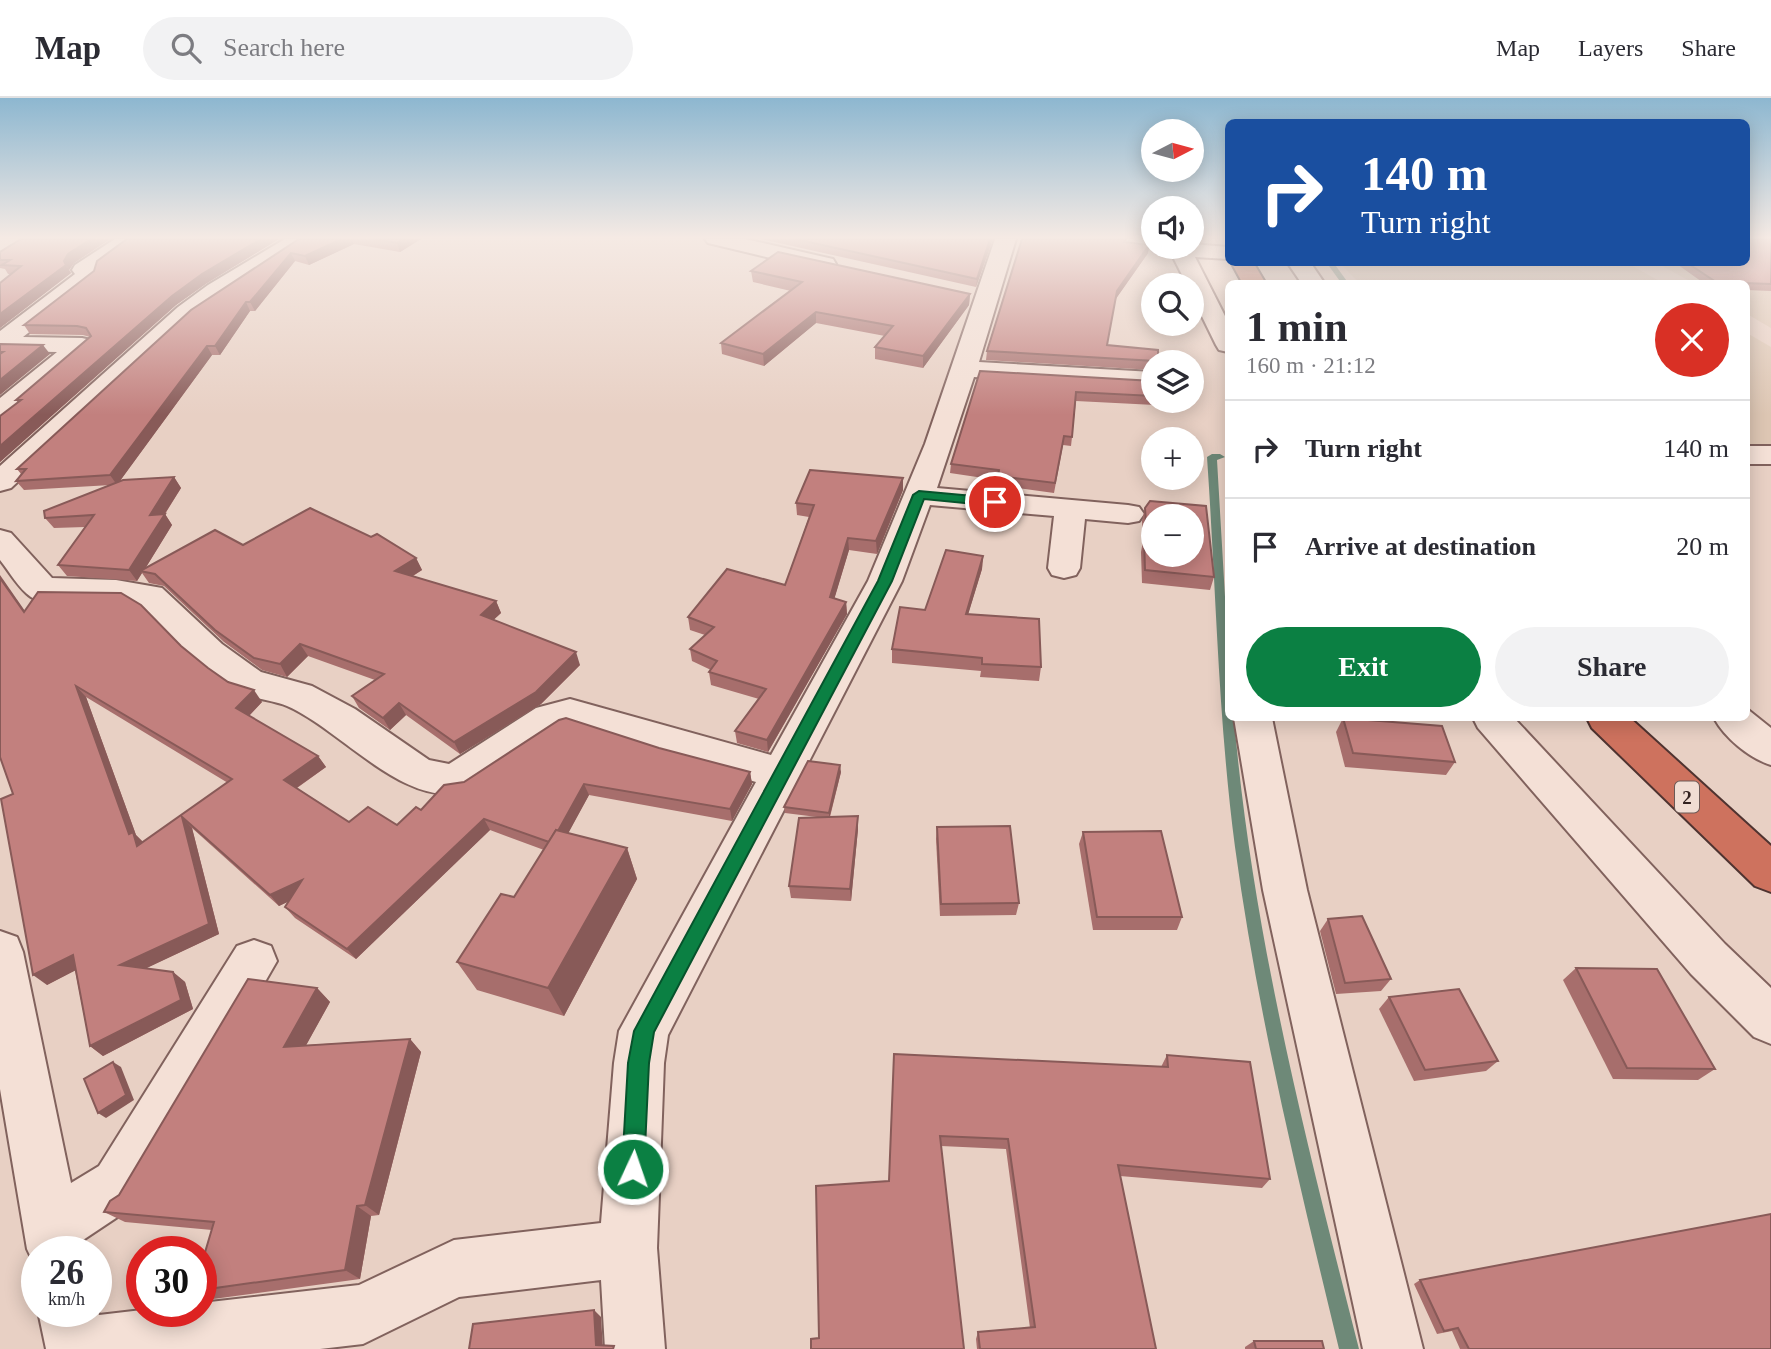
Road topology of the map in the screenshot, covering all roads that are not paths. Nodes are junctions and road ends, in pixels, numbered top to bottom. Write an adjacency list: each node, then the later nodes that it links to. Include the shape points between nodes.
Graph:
1 (59, 297): 6 (street)
2 (206, 297): 12 (street)
3 (978, 297): 7 (street)
4 (1204, 297): 5 (street)
5 (1225, 339)
6 (0, 343): 9 (street, via 82,345)
7 (963, 369): 8 (street); 13 (street)
8 (1141, 379)
9 (0, 411)
10 (1750, 455): 11 (street)
11 (1771, 455)
12 (0, 482)
13 (919, 495): 14 (street); 23 (street, via 885,581)
14 (1070, 509): 15 (street); 17 (street)
15 (1128, 514)
16 (0, 540): 23 (street, via 43,589 150,596 209,653 249,682 299,696 341,719 416,772 454,780 550,718 570,713)
17 (1064, 568)
18 (1254, 721): 33 (street, via 1285,890)
19 (1495, 721): 27 (street, via 1708,959)
20 (1609, 721): 24 (highway, 2)
21 (1737, 721): 22 (street)
22 (1771, 750)
23 (781, 774): 30 (street, via 645,1031)
24 (1771, 873)
25 (254, 961): 29 (street, via 118,1185)
26 (1, 964): 28 (street)
27 (1771, 1020)
28 (53, 1236)
29 (58, 1236)
30 (628, 1248): 31 (street, via 454,1269 363,1314 76,1348); 32 (street)
31 (71, 1327)
32 (635, 1349)
33 (1393, 1349)

